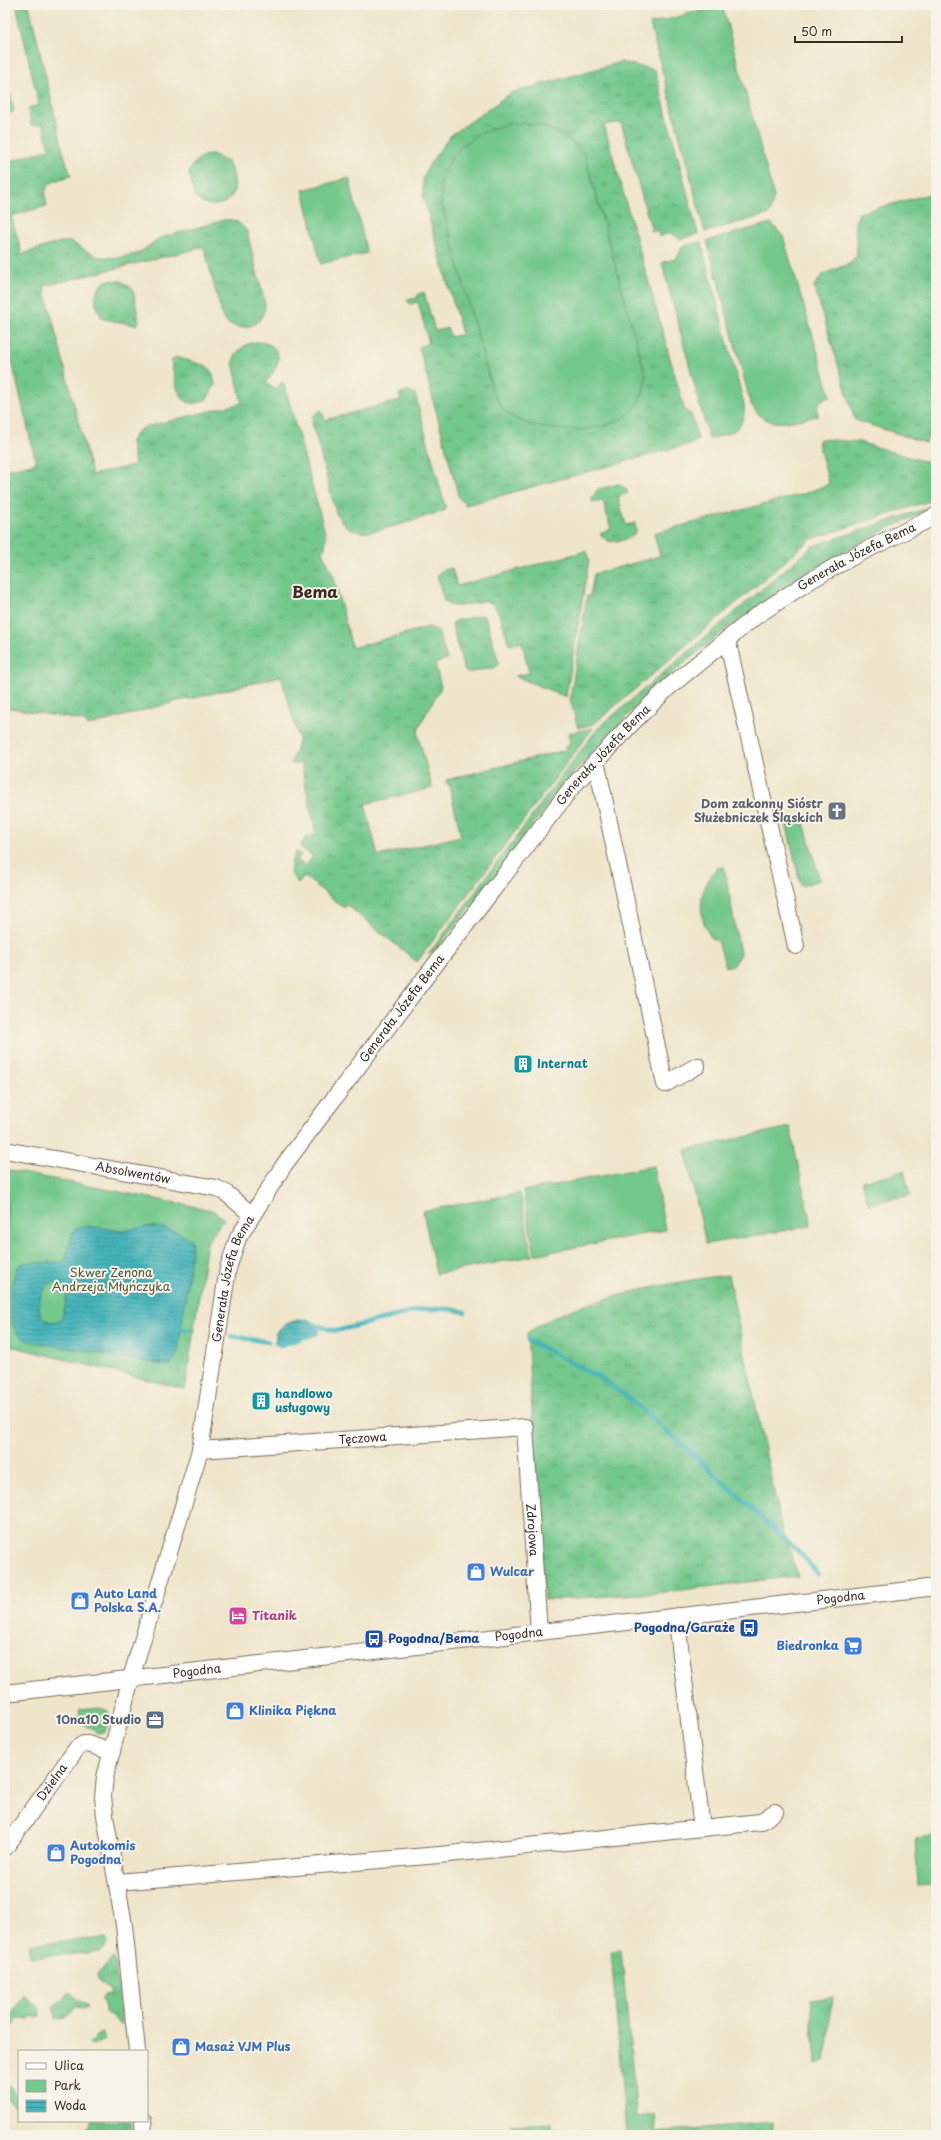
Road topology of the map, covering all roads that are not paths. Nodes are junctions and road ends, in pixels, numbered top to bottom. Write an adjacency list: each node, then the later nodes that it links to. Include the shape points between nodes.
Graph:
1 (936, 516): 2 (street, Generała Józefa Bema, via 880,542 811,580 756,616)
2 (727, 639): 3 (street, Generała Józefa Bema, via 669,687); 4 (street)
3 (596, 761): 5 (street, via 665,1084); 7 (street, Generała Józefa Bema, via 572,787 421,983 284,1165)
4 (796, 946)
5 (697, 1066)
6 (5, 1150): 7 (street, Absolwentów, via 216,1188)
7 (252, 1215): 9 (street, Generała Józefa Bema, via 238,1238 228,1268)
8 (525, 1427): 9 (street, Tęczowa); 12 (street, Zdrojowa)
9 (200, 1450): 13 (street, Generała Józefa Bema)
10 (936, 1586): 11 (street, Pogodna)
11 (678, 1616): 12 (street, Pogodna); 17 (street)
12 (538, 1632): 13 (street, Pogodna)
13 (131, 1678): 14 (street, Pogodna); 15 (street, Generała Józefa Bema)
14 (5, 1693)
15 (112, 1752): 18 (street, Dzielna, via 88,1744 77,1748); 19 (street, Generała Józefa Bema, via 103,1796 104,1816)
16 (775, 1812): 17 (street, via 760,1822)
17 (702, 1828): 19 (street, via 439,1855)
18 (5, 1848)
19 (117, 1882): 20 (street, Generała Józefa Bema, via 126,1936)
20 (137, 2050)
21 (143, 2122): 22 (street)
22 (144, 2135)

